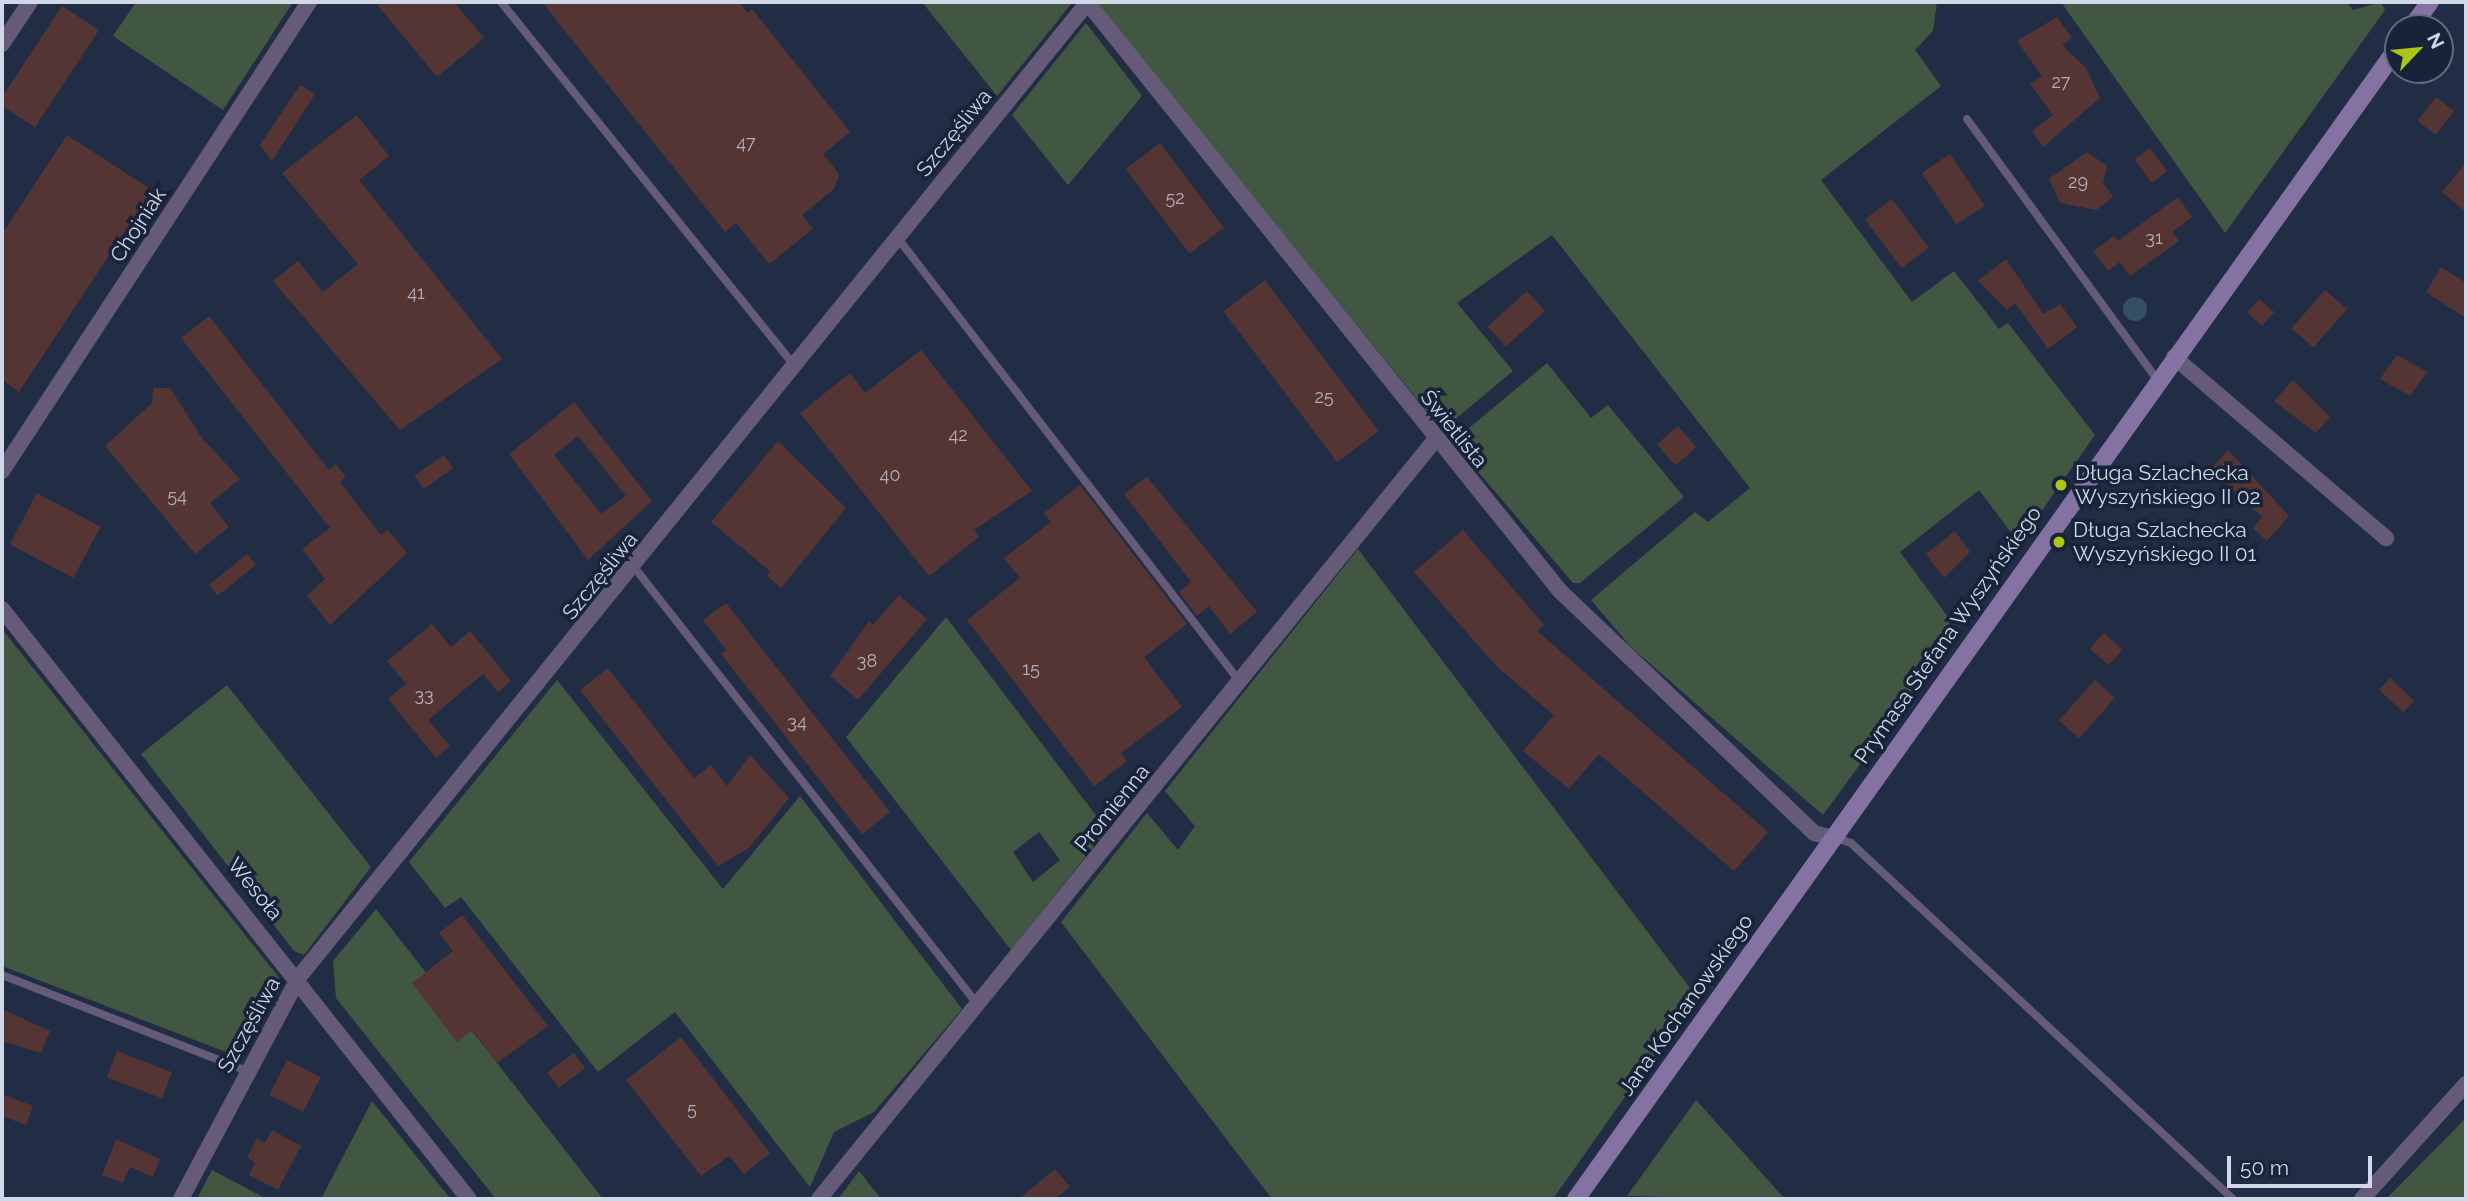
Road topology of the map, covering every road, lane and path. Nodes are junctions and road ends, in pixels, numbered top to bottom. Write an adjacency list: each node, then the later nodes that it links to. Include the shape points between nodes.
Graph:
1 (30, 2): 5 (street)
2 (309, 2): 13 (street, Chojniak)
3 (501, 2): 10 (lane)
4 (1087, 2): 8 (street, Szczęśliwa); 12 (street, Świetlista)
5 (2, 44)
6 (2384, 66): 9 (street, Prymasa Stefana Wyszyńskiego)
7 (1967, 118): 11 (lane)
8 (897, 237): 10 (street, Szczęśliwa); 17 (lane)
9 (2174, 357): 11 (street, Prymasa Stefana Wyszyńskiego); 14 (street)
10 (795, 367): 15 (street, Szczęśliwa)
11 (2157, 380): 18 (street, Prymasa Stefana Wyszyńskiego)
12 (1435, 440): 17 (street, Promienna); 18 (street, Świetlista, via 1560,591 1636,668 1814,833)
13 (2, 471)
14 (2386, 538)
15 (634, 567): 20 (street, Szczęśliwa); 21 (lane)
16 (2, 609): 20 (street, Wesoła)
17 (1240, 682): 21 (street, Promienna)
18 (1833, 838): 27 (street, Jana Kochanowskiego); 28 (lane, via 1851,843)
19 (2, 975): 22 (lane)
20 (299, 977): 22 (street, Szczęśliwa); 25 (street, Wesoła)
21 (979, 1006): 26 (street, Promienna)
22 (247, 1071): 24 (street, Szczęśliwa)
23 (2465, 1087): 29 (street)
24 (181, 1199)
25 (469, 1199)
26 (819, 1199)
27 (1576, 1199)
28 (2233, 1199)
29 (2362, 1199)

